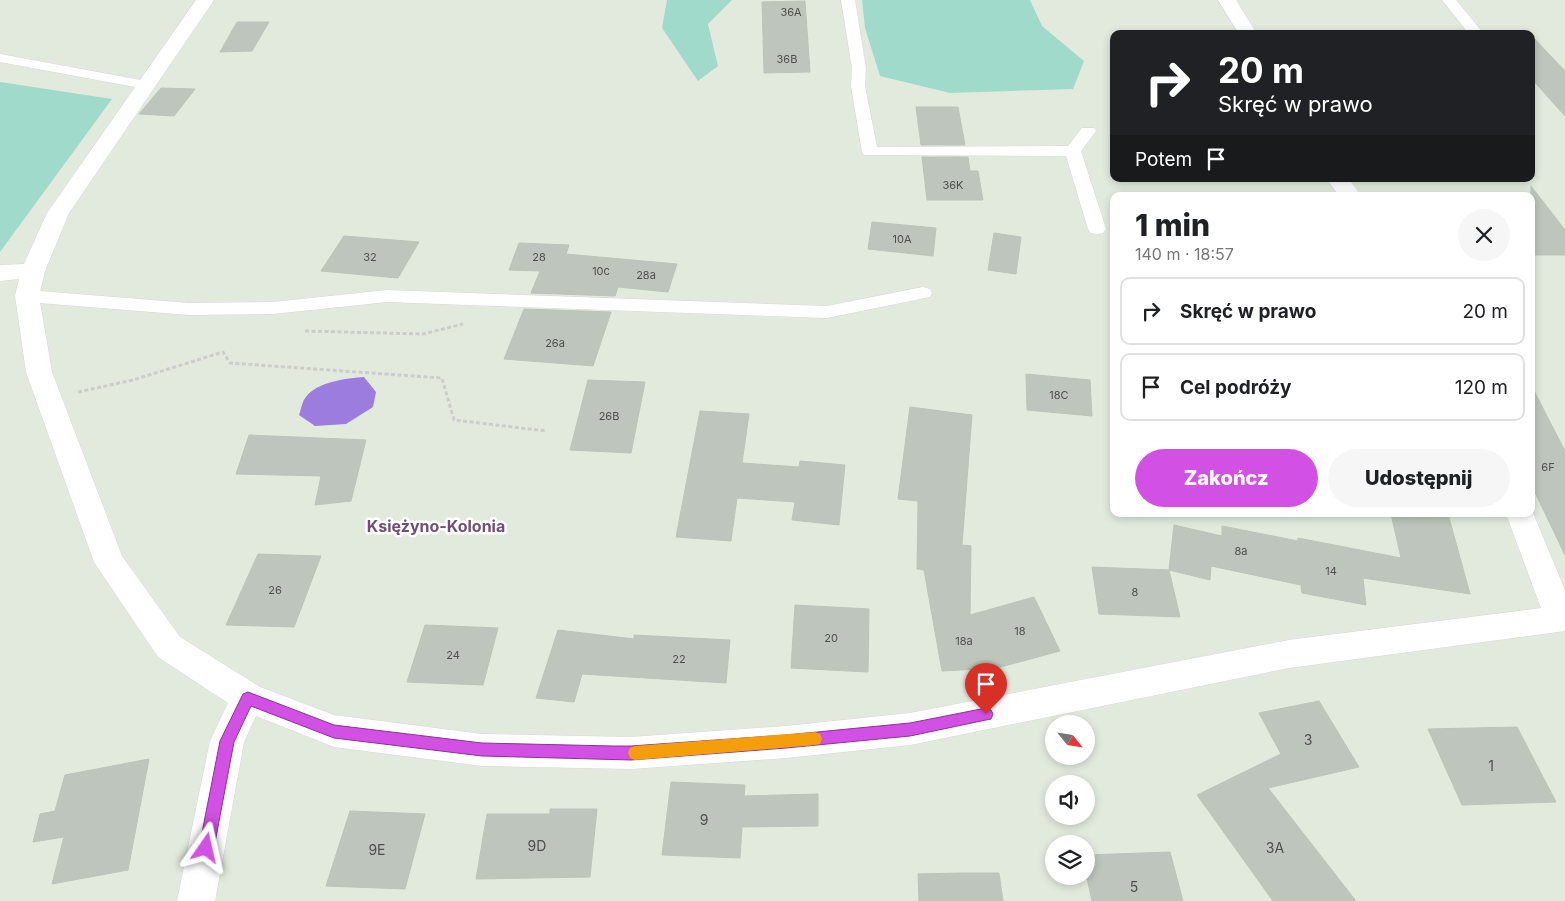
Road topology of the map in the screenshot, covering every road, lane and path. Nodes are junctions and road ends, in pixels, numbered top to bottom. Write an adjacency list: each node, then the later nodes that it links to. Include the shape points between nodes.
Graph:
1 (205, 0): 8 (street)
2 (848, 0): 10 (lane, via 870,152)
3 (1227, 0): 5 (street)
4 (1449, 0): 6 (lane)
5 (1246, 30)
6 (1474, 30)
7 (0, 58): 8 (lane)
8 (146, 85): 13 (street, via 58,214)
9 (1088, 131): 10 (lane)
10 (1072, 152): 11 (lane)
11 (1097, 229)
12 (0, 273): 13 (street)
13 (30, 284): 14 (lane, via 189,309 274,308 388,296 827,312); 17 (street, via 39,372)
14 (923, 293)
15 (470, 322): 16 (path, via 423,334)
16 (296, 331)
17 (50, 398): 18 (path, via 133,380 223,352 230,363 442,378 454,420); 21 (street, via 109,562 169,647)
18 (546, 431)
19 (1521, 517): 20 (street)
20 (1563, 619): 21 (street, via 1289,654 910,729 631,753 482,750 334,731)
21 (248, 698): 22 (street, via 227,741)
22 (196, 901)

